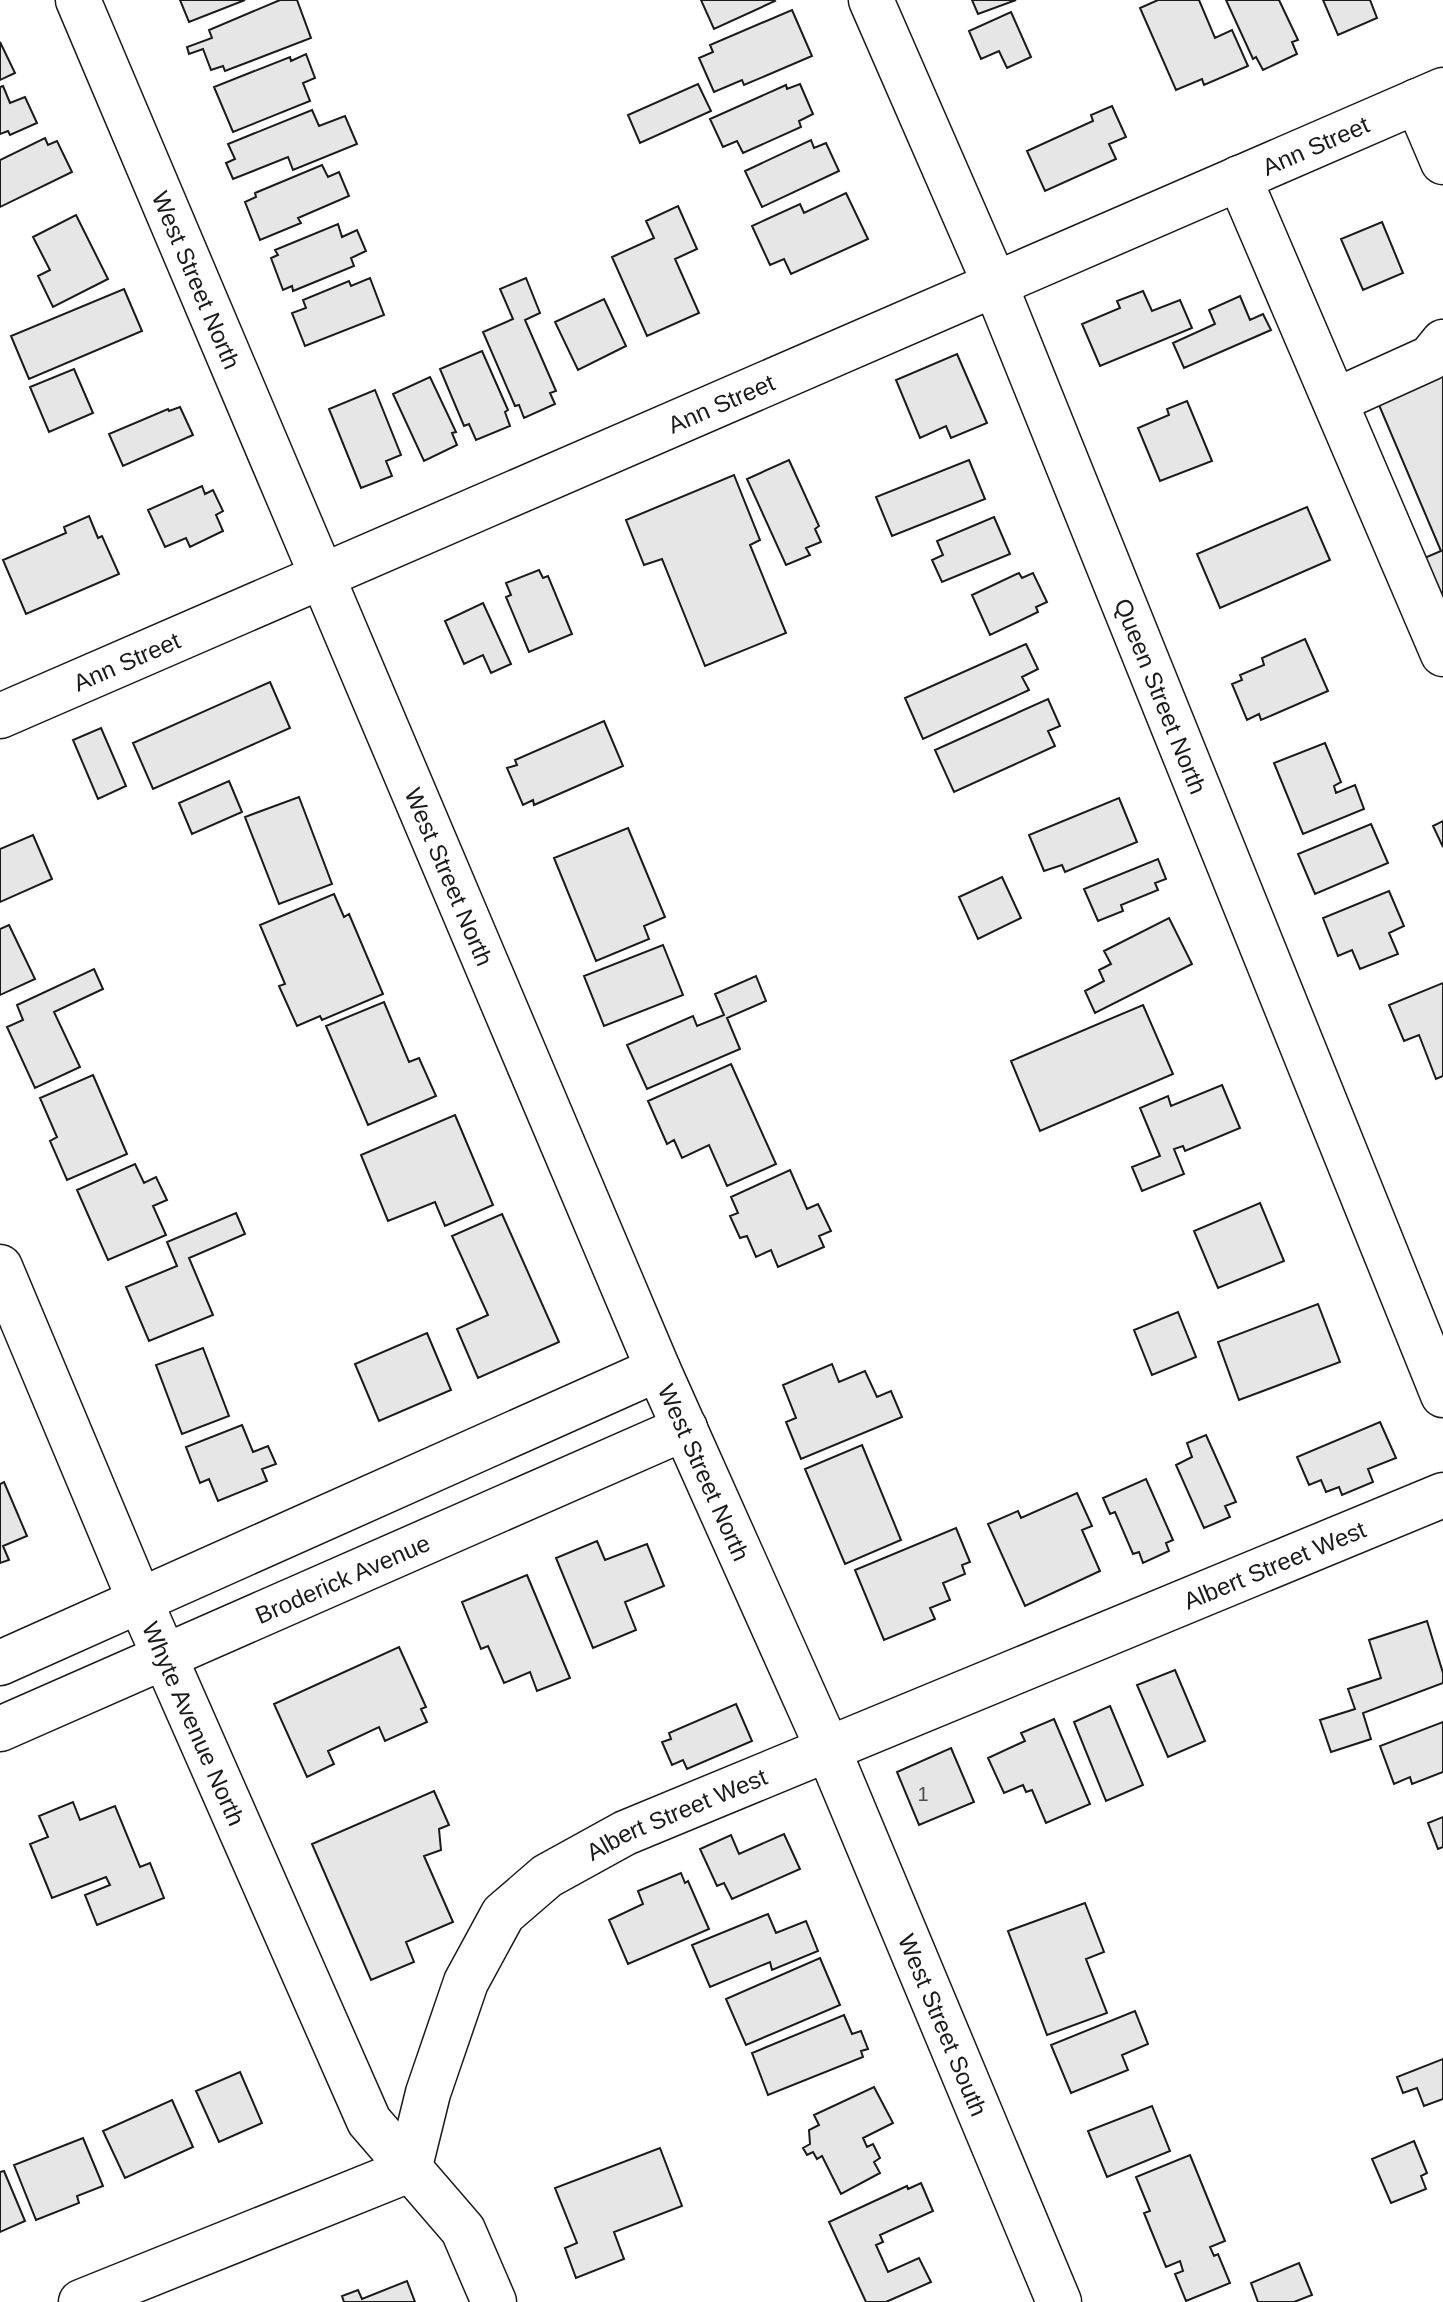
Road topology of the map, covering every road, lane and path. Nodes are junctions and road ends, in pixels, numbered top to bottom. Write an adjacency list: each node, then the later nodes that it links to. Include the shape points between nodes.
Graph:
1 (78, 0): 9 (street, West Street North)
2 (871, 0): 6 (street, Queen Street North)
3 (1430, 95): 4 (street); 5 (street, Ann Street)
4 (1443, 162)
5 (1239, 178): 6 (street, Ann Street); 8 (street)
6 (994, 282): 9 (street, Ann Street); 14 (street, Queen Street North)
7 (1443, 342): 8 (street, via 1430,358)
8 (1335, 401): 10 (street)
9 (322, 575): 11 (street, Ann Street); 13 (street, West Street North)
10 (1443, 654)
11 (0, 716)
12 (3, 1281): 17 (street, Whyte Avenue North)
13 (658, 1369): 15 (street, West Street North); 17 (street)
14 (1443, 1395)
15 (685, 1428): 18 (street, Broderick Avenue); 21 (street, West Street North)
16 (1443, 1495): 21 (street, Albert Street West)
17 (140, 1601): 18 (street, Whyte Avenue North); 19 (street)
18 (165, 1657): 20 (street, Broderick Avenue); 22 (street, Whyte Avenue North, via 369,2121)
19 (0, 1663)
20 (0, 1729)
21 (828, 1749): 22 (street, Albert Street West, via 625,1833 547,1876 503,1914 466,1982 428,2093); 25 (street, West Street South)
22 (409, 2170): 23 (street); 24 (street, Whyte Avenue North, via 463,2230)
23 (81, 2302)
24 (494, 2302)
25 (1059, 2302)

